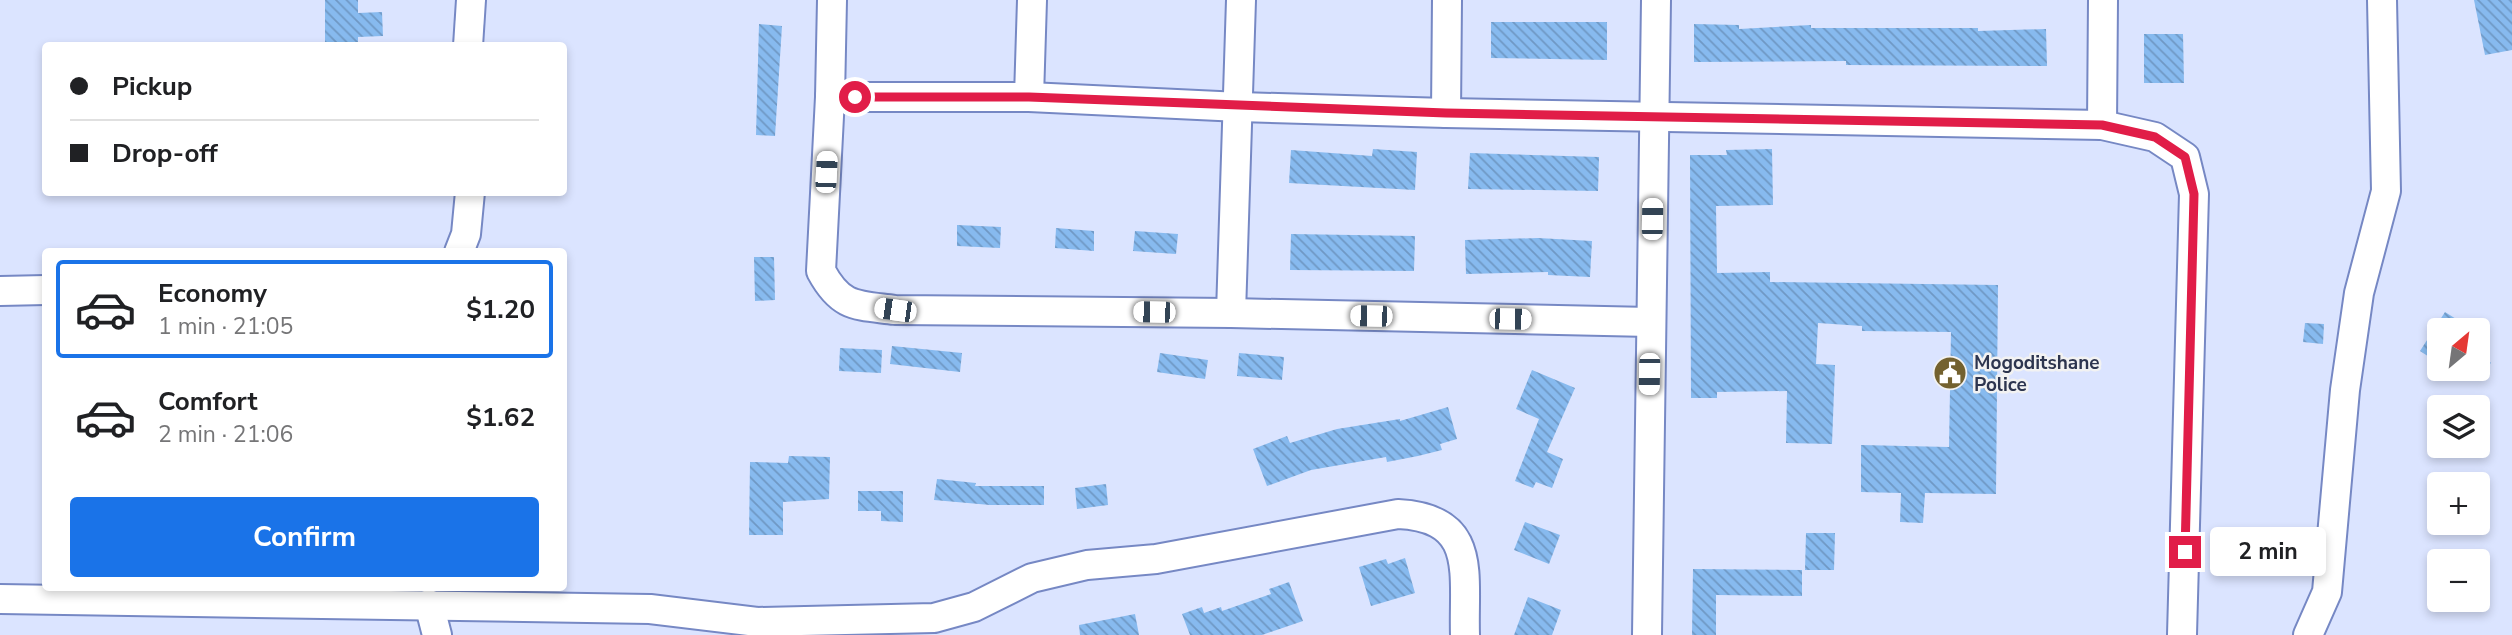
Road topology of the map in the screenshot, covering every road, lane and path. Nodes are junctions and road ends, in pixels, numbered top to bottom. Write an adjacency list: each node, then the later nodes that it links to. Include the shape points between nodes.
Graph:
1 (471, 0): 9 (street)
2 (832, 0): 10 (street)
3 (1031, 0): 11 (street)
4 (1241, 0): 12 (street)
5 (1447, 0): 13 (street)
6 (1656, 0): 14 (street)
7 (2103, 0): 15 (street)
8 (2382, 0): 29 (street, via 2386,191 2359,293 2345,390 2327,592)
9 (468, 42)
10 (831, 97): 11 (street); 20 (street, via 821,271 832,292 852,304 895,310)
11 (1029, 97): 12 (street)
12 (1240, 107): 13 (street); 20 (street)
13 (1446, 113): 14 (street)
14 (1654, 116): 15 (street); 21 (street)
15 (2102, 125): 28 (street, via 2155,137 2185,157 2194,194)
16 (470, 196): 17 (street)
17 (461, 248)
18 (42, 290): 19 (street)
19 (0, 291)
20 (1231, 313): 21 (street)
21 (1650, 322): 27 (street)
22 (0, 599): 23 (street)
23 (429, 604): 24 (street, via 650,609); 25 (street)
24 (757, 629): 26 (street, via 934,618 974,607 1032,578 1087,565 1156,559 1398,514 1424,515 1445,526 1460,542)
25 (437, 635)
26 (1465, 635)
27 (1647, 635)
28 (2182, 635)
29 (2308, 635)

